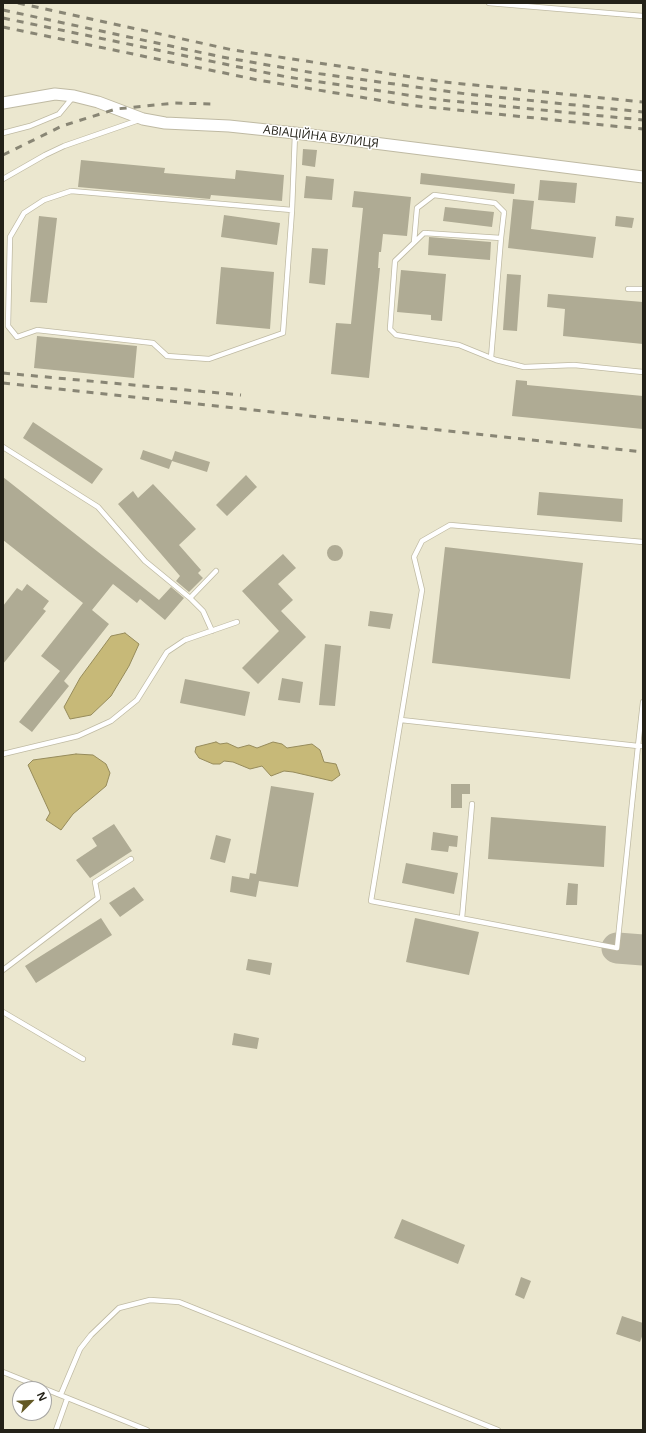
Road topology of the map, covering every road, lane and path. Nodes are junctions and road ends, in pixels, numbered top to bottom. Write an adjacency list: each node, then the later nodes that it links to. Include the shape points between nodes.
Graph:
1 (489, 3): 2 (lane)
2 (643, 16)
3 (74, 96): 4 (street, АВІАЦІЙНА ВУЛИЦЯ, via 55,94); 5 (street, АВІАЦІЙНА ВУЛИЦЯ); 6 (lane, via 59,114 30,126)
4 (3, 103)
5 (143, 119): 7 (street, АВІАЦІЙНА ВУЛИЦЯ); 9 (lane, via 64,146)
6 (3, 133)
7 (295, 133): 8 (street, АВІАЦІЙНА ВУЛИЦЯ); 10 (lane)
8 (643, 177)
9 (3, 179)
10 (292, 210): 10 (lane, via 283,333 210,359 166,356 153,343 146,342 37,330 17,336 8,326 10,237 24,213 44,200 71,191)
11 (501, 238): 12 (lane, via 424,233); 12 (lane, via 504,212 495,203 434,195 417,208); 15 (lane)
12 (414, 243): 15 (lane, via 395,261 390,329 396,335 460,345)
13 (628, 288): 14 (lane)
14 (643, 289)
15 (491, 358): 16 (lane, via 524,367 574,365)
16 (643, 372)
17 (3, 447): 20 (lane, via 98,507 145,561)
18 (643, 542): 24 (lane, via 450,525 422,541 414,557 422,590)
19 (216, 572): 20 (lane)
20 (190, 598): 22 (lane, via 203,611)
21 (237, 622): 22 (lane)
22 (212, 631): 26 (lane, via 186,640 167,652 137,700 111,721 78,736)
23 (643, 702): 25 (lane)
24 (401, 720): 25 (lane); 29 (lane, via 372,900)
25 (640, 746): 29 (lane, via 617,948)
26 (3, 754)
27 (472, 804): 29 (lane)
28 (130, 859): 30 (lane, via 95,882 98,898)
29 (462, 918)
30 (3, 970)
31 (3, 1012): 32 (lane)
32 (82, 1059)
33 (3, 1372): 34 (lane)
34 (61, 1394): 35 (lane); 38 (lane, via 80,1349 119,1308 150,1300 179,1302)
35 (67, 1399): 36 (lane); 37 (lane)
36 (56, 1430)
37 (147, 1430)
38 (498, 1430)

